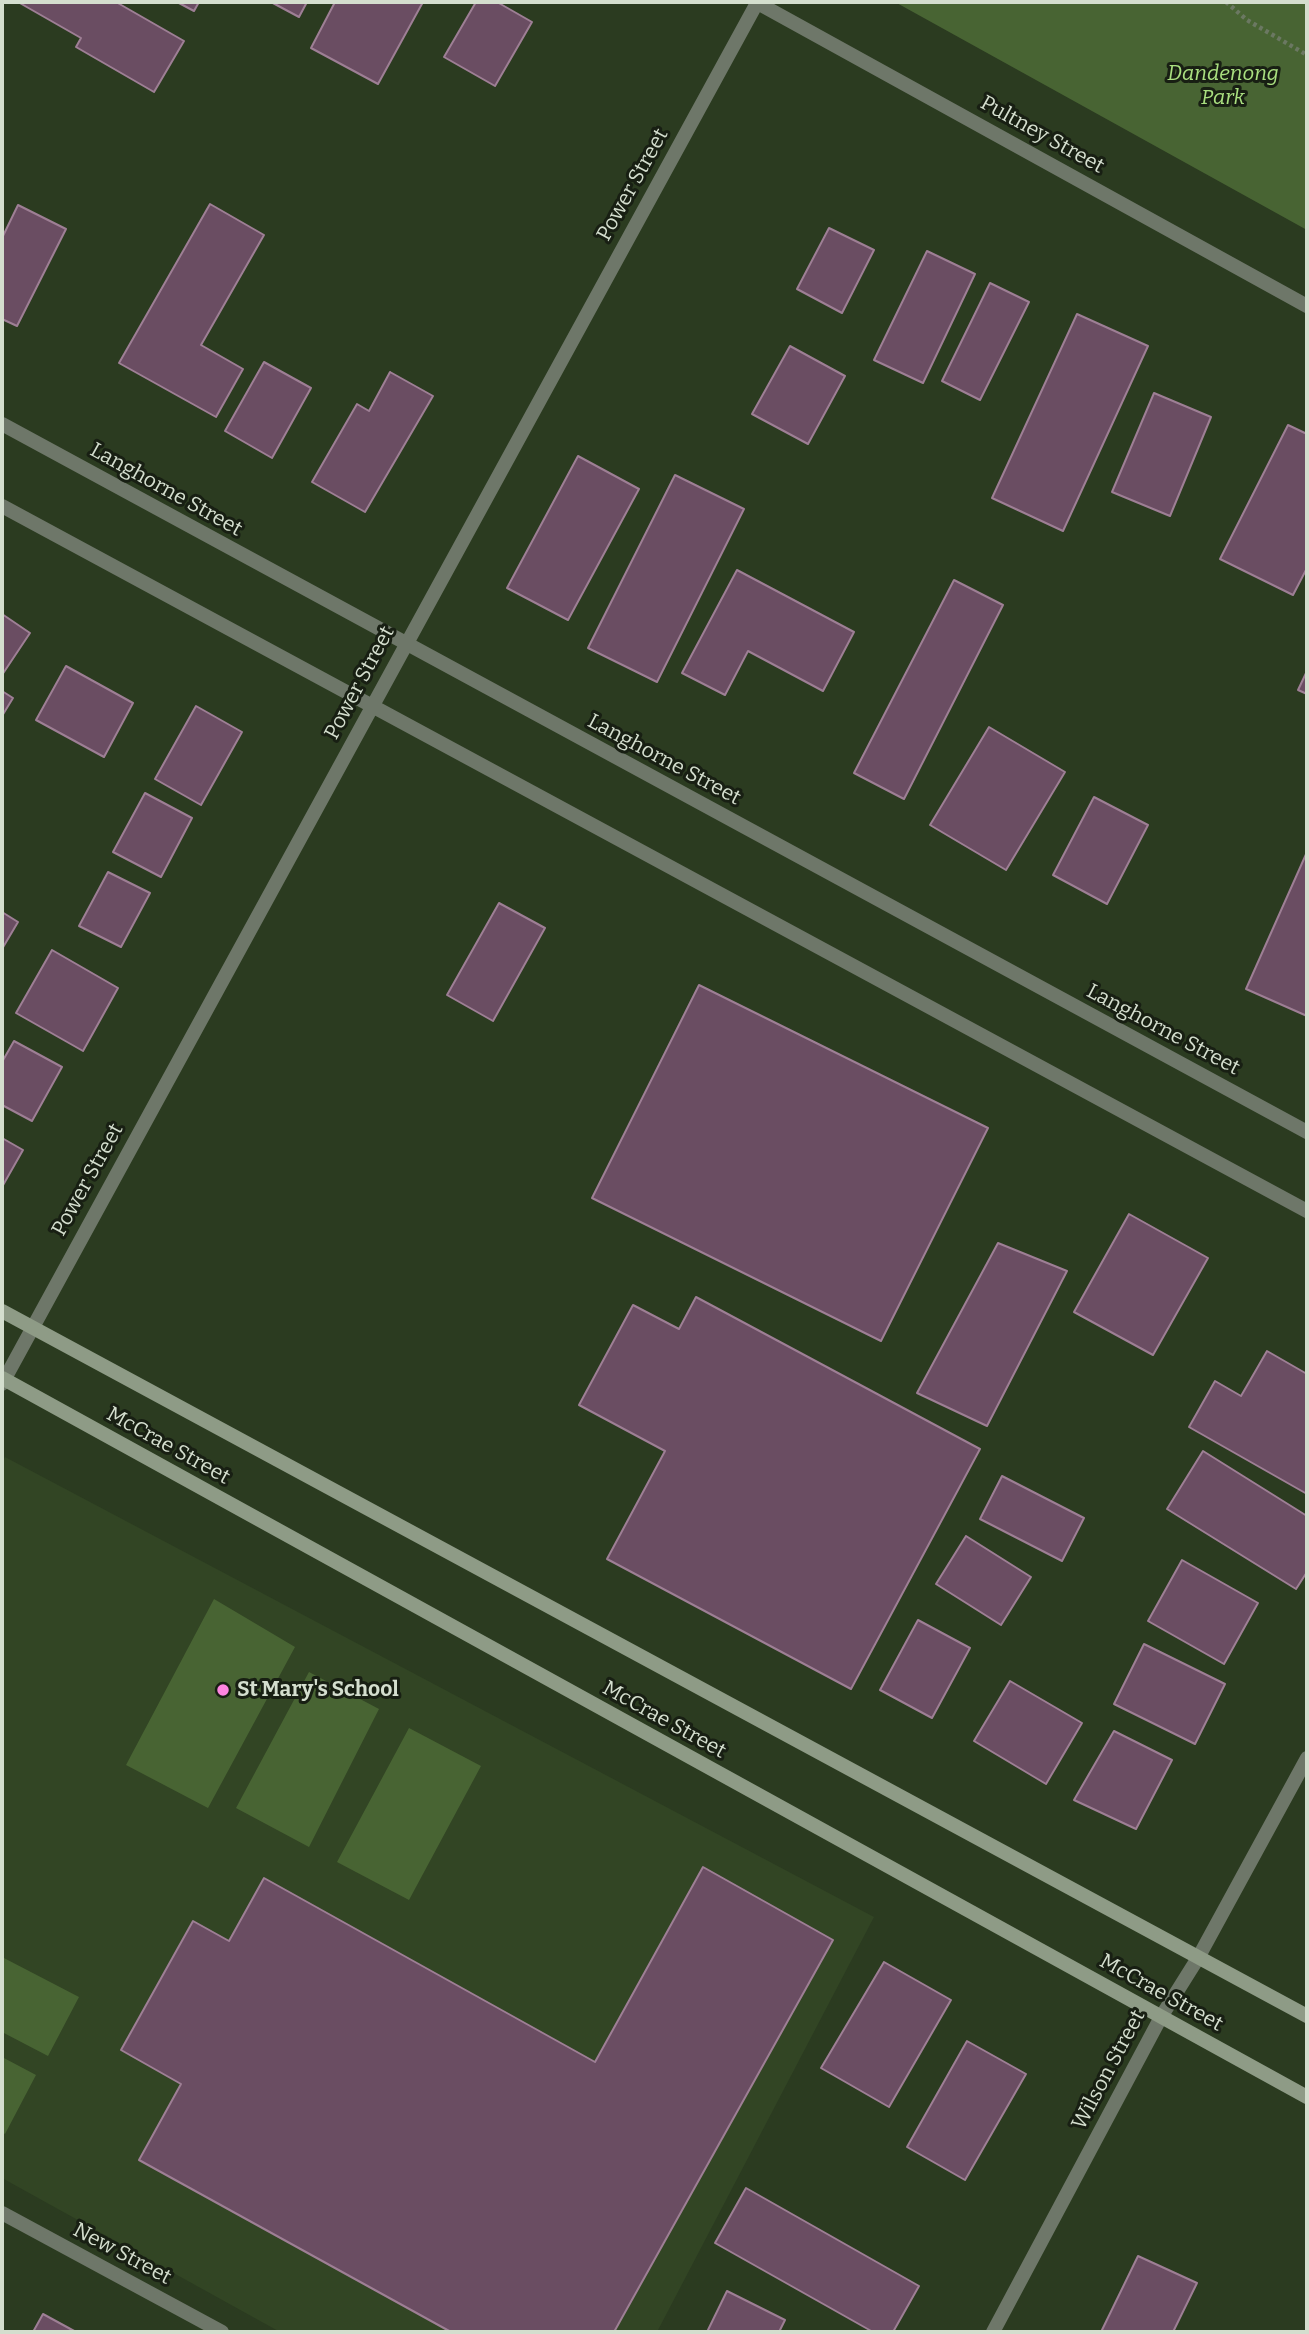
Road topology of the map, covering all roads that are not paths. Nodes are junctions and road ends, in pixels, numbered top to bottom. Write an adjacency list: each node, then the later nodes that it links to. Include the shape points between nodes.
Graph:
1 (756, 2): 2 (street, Pultney Street); 5 (street, Power Street)
2 (1307, 306)
3 (2, 424): 5 (street, Langhorne Street)
4 (2, 506): 6 (street)
5 (405, 644): 6 (street, Power Street); 7 (street, Langhorne Street)
6 (372, 706): 8 (street); 10 (street, Power Street)
7 (1307, 1132)
8 (1307, 1211)
9 (2, 1311): 10 (main road, McCrae Street)
10 (31, 1327): 11 (street, Power Street); 13 (main road, McCrae Street)
11 (3, 1380): 15 (main road, McCrae Street)
12 (1307, 1758): 13 (street, Wilson Street)
13 (1198, 1958): 14 (main road, McCrae Street); 15 (street, Wilson Street)
14 (1307, 2016)
15 (1161, 2017): 16 (main road, McCrae Street); 19 (street, Wilson Street)
16 (1307, 2097)
17 (2, 2213): 18 (street, New Street)
18 (222, 2332)
19 (993, 2332)

